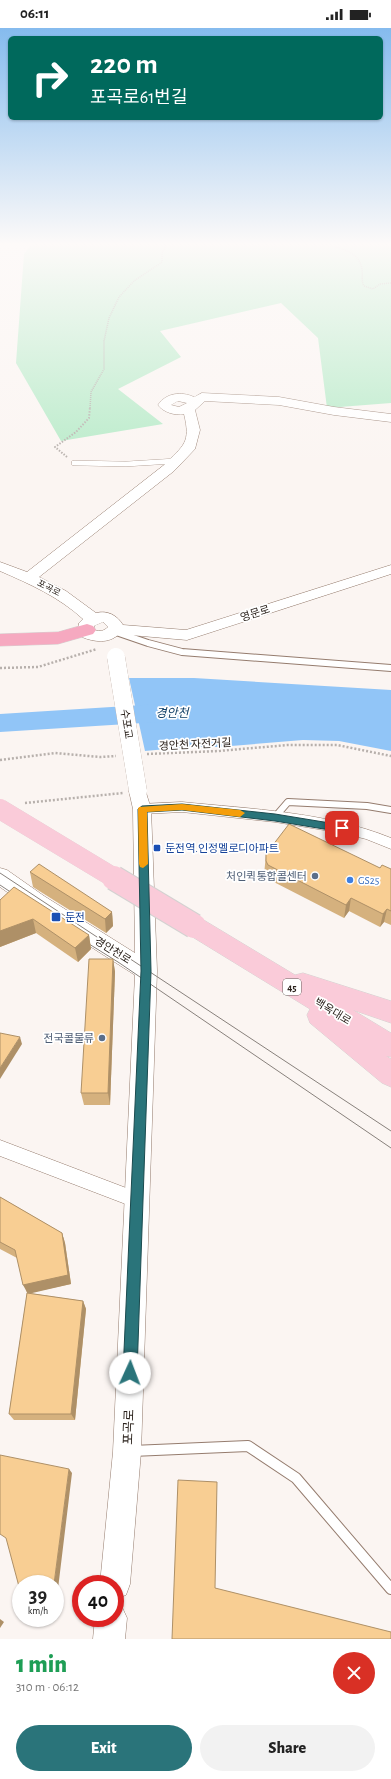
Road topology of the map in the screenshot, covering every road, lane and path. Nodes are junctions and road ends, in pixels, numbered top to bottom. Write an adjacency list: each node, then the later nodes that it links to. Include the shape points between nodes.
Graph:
1 (109, 319): 4 (path, via 104,341 104,369 91,392 89,418 76,432 55,447)
2 (391, 418): 3 (street, via 334,411 279,400 202,397 189,410 194,430 190,446)
3 (175, 461): 4 (lane, via 126,464); 7 (street)
4 (74, 463)
5 (0, 566): 7 (street, 포곡로)
6 (391, 569): 10 (street, 영문로, via 187,635)
7 (29, 578): 8 (street, 포곡로, via 58,592 82,608)
8 (90, 625): 9 (highway, via 58,638); 10 (street, 영문로, via 92,635)
9 (0, 640)
10 (113, 640): 11 (path, via 88,653 38,667); 12 (lane, via 148,643 182,652); 17 (street, 수포교, bridge)
11 (0, 668)
12 (391, 668)
13 (139, 755): 15 (path, 경안천 자전거길, via 288,745 337,745)
14 (124, 756): 16 (path, via 100,757 54,753)
15 (391, 756)
16 (0, 760)
17 (140, 800): 18 (path); 21 (street); 24 (street, 포곡로)
18 (23, 803)
19 (0, 809): 25 (main road, 백옥대로 / 45, bridge)
20 (391, 810): 21 (lane, via 367,806 288,802)
21 (275, 817): 22 (street, via 342,828)
22 (391, 844)
23 (0, 876): 24 (street, 경안천로)
24 (146, 971): 30 (street, 포곡로)
25 (266, 971): 26 (main road); 27 (main road, 백옥대로 / 45); 28 (main road)
26 (391, 1012)
27 (391, 1046)
28 (391, 1075)
29 (0, 1148): 30 (street)
30 (136, 1200): 31 (street, 포곡로)
31 (127, 1452): 32 (street, 포곡로); 33 (lane, via 248,1446 296,1478)
32 (115, 1575)
33 (391, 1589)
34 (110, 1627): 35 (street)
35 (109, 1639)

